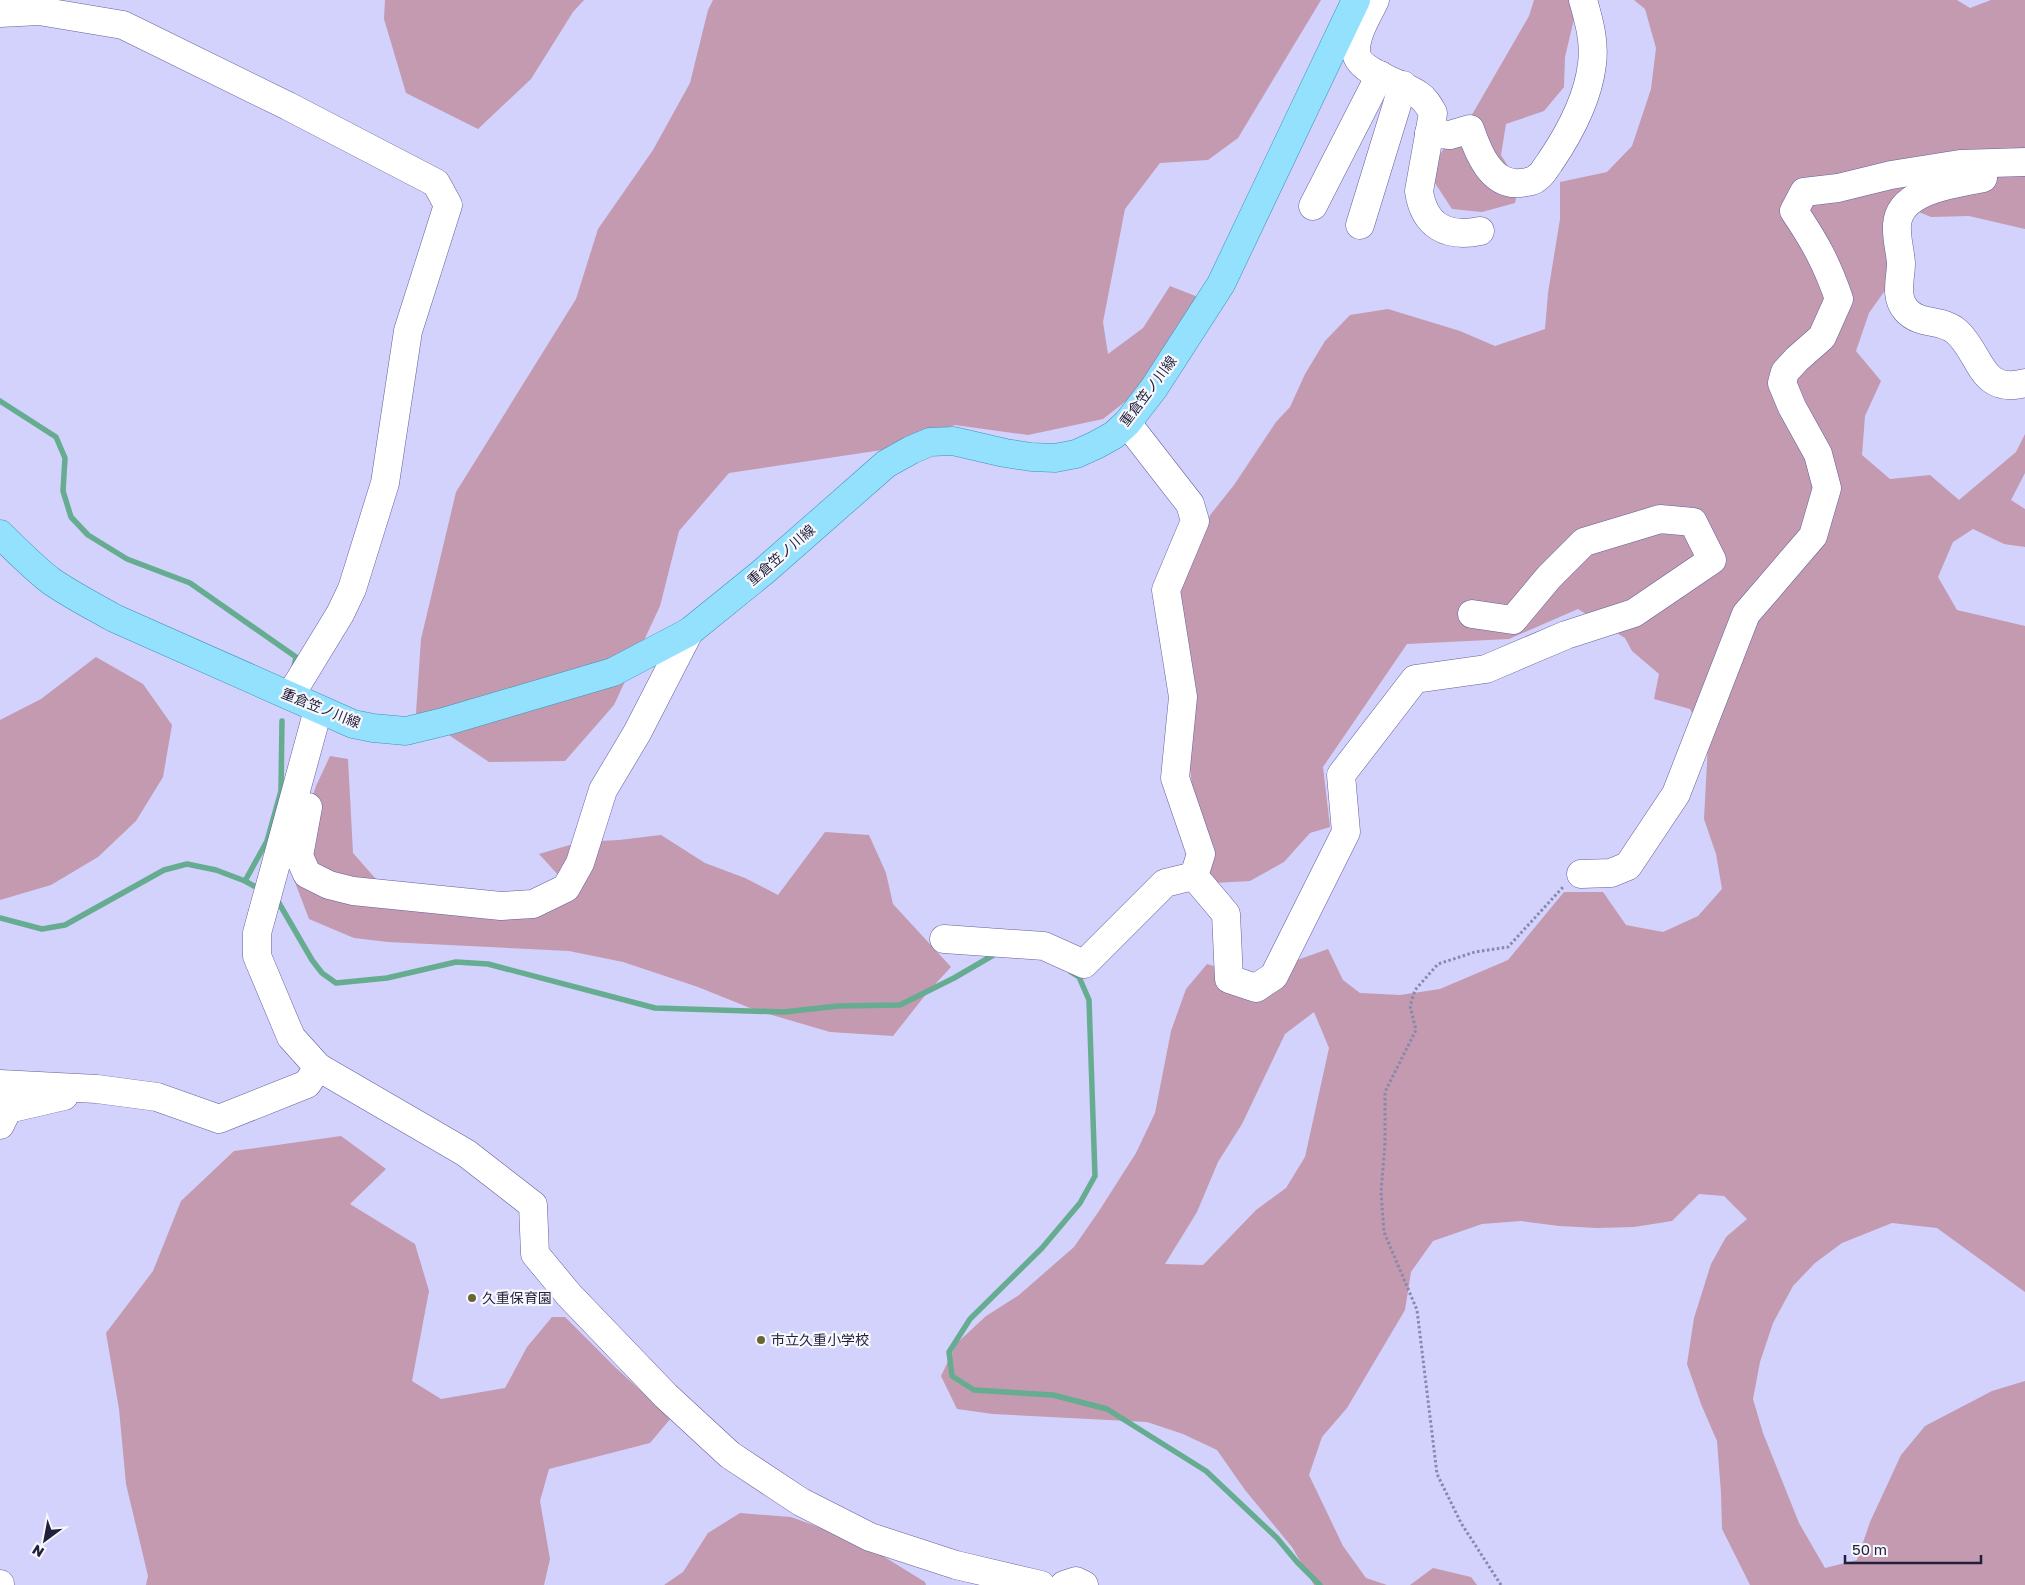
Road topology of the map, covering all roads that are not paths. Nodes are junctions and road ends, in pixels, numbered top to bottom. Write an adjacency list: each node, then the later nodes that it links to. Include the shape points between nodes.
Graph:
1 (1356, 0): 12 (main road, 重倉笠ノ川線, via 1221,284 1154,388)
2 (1375, 0): 5 (street, via 1358,36 1356,52 1360,63 1368,70)
3 (1583, 0): 6 (street, via 1593,46 1590,74 1574,120 1540,176 1531,182 1512,184 1491,173 1470,129 1450,135)
4 (0, 12): 16 (street, via 39,11 123,25 436,183 448,205 408,331 385,483 352,589)
5 (1392, 80): 6 (street, via 1427,102 1433,113); 8 (street); 9 (street)
6 (1429, 134): 10 (street, via 1419,191 1427,216 1439,227 1462,235)
7 (2019, 162): 11 (street, via 1991,177 1943,187 1912,198 1896,224 1901,262 1899,297 1906,310 1917,319 1947,325 1955,330 1997,384 2013,387); 18 (street, via 1960,164 1804,192 1794,211 1816,244 1838,299 1822,337 1796,359 1785,372 1782,383 1818,454 1827,488 1813,536 1746,614 1676,794 1628,866 1611,873)
8 (1313, 206)
9 (1360, 225)
10 (1480, 231)
11 (2025, 383)
12 (1127, 423): 15 (main road, 重倉笠ノ川線, via 1096,446 1055,458 1022,456 953,441 930,442 911,450 886,464 764,572); 19 (street, via 1190,504 1195,520 1166,590 1183,697 1175,778 1200,854)
13 (0, 534): 16 (main road, 重倉笠ノ川線, via 51,581 80,600)
14 (1472, 614): 19 (street, via 1513,620 1584,542 1660,519 1693,522 1712,560 1634,613 1566,635 1486,669 1415,679 1341,775 1346,832 1274,976 1256,988 1229,979 1226,914)
15 (689, 632): 17 (main road, 重倉笠ノ川線, via 613,672 406,731 353,724); 17 (street, via 637,733 603,790 580,863 566,888 533,904 501,906 353,891 329,886 307,874 299,856 320,746)
16 (290, 696): 17 (main road, 重倉笠ノ川線)
17 (318, 710): 21 (street, via 257,933 258,956 291,1037)
18 (1581, 874)
19 (1194, 876): 20 (street, via 1165,883 1084,964 1044,946)
20 (944, 939)
21 (318, 1067): 23 (street, via 307,1084 219,1119 157,1097); 25 (street, via 466,1153 533,1205 536,1254 569,1295 666,1396 730,1455 801,1502 870,1537 956,1565)
22 (0, 1084): 23 (street)
23 (97, 1089): 24 (street, via 8,1109)
24 (0, 1125)
25 (1042, 1585)
26 (1064, 1585): 27 (street, via 1076,1581)
27 (1084, 1585)

